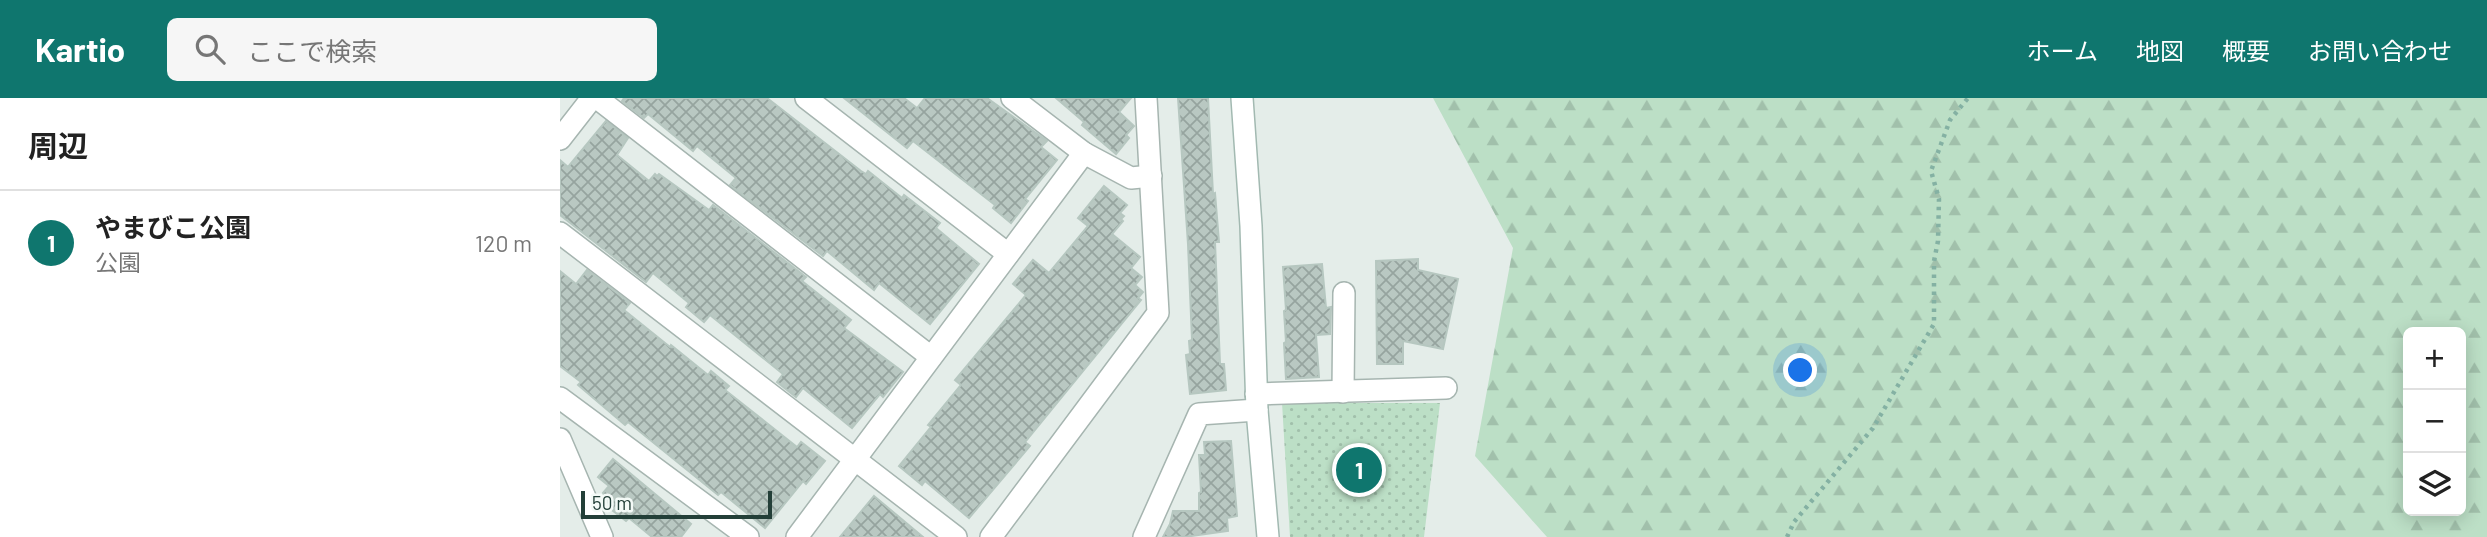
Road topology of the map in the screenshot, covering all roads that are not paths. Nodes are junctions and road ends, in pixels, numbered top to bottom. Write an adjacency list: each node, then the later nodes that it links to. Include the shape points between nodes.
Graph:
1 (595, 98): 6 (street); 12 (street)
2 (806, 98): 10 (street)
3 (1012, 98): 7 (street)
4 (1146, 98): 8 (street)
5 (1242, 98): 16 (street)
6 (560, 139)
7 (1084, 153): 8 (street, via 1131,177); 10 (street)
8 (1151, 176): 23 (street, via 1158,313)
9 (560, 233): 18 (street)
10 (1009, 254): 12 (street)
11 (1344, 293): 14 (street)
12 (931, 357): 18 (street)
13 (1446, 388): 14 (street)
14 (1342, 391): 16 (street)
15 (560, 398): 20 (street)
16 (1257, 402): 24 (street, via 1199,414); 25 (street)
17 (560, 439): 19 (street)
18 (856, 460): 21 (street); 22 (street)
19 (602, 537)
20 (748, 537)
21 (797, 537)
22 (956, 537)
23 (991, 537)
24 (1144, 537)
25 (1268, 537)

